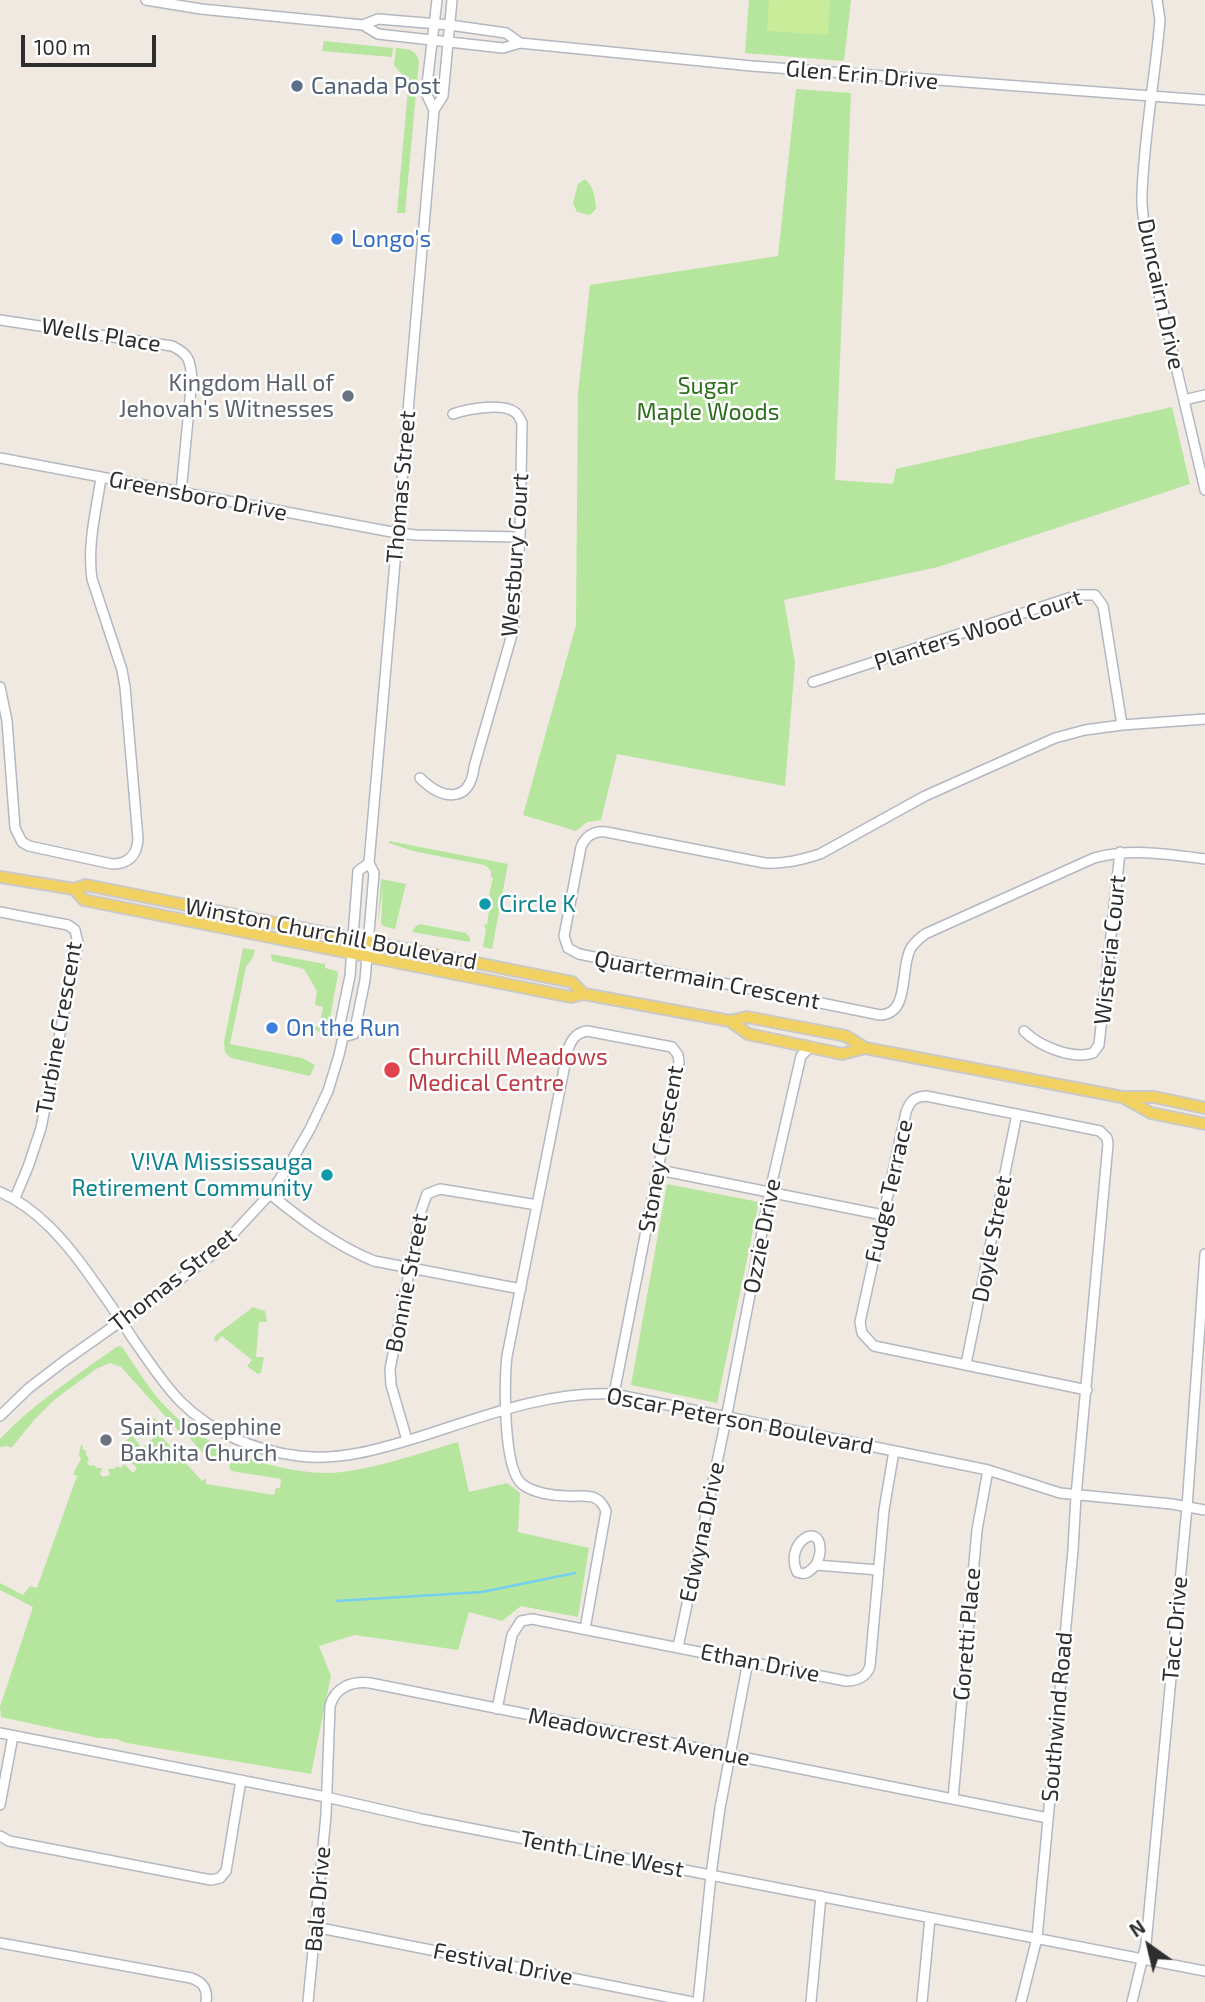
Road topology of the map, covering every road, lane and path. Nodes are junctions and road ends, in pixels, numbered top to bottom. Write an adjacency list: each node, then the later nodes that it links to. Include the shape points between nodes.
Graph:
1 (146, 0): 6 (street, Glen Erin Drive)
2 (437, 0): 5 (street, Thomas Street)
3 (452, 0): 7 (street, Thomas Street)
4 (1157, 0): 11 (street, Duncairn Drive, via 1160,20)
5 (434, 24): 6 (street, Glen Erin Drive, via 378,19); 7 (street, Glen Erin Drive); 8 (street, Thomas Street)
6 (363, 25): 8 (street, Glen Erin Drive, via 378,34)
7 (450, 25): 9 (street, Thomas Street); 10 (street, Glen Erin Drive, via 506,33)
8 (432, 40): 9 (street, Glen Erin Drive); 13 (street, Thomas Street, via 426,93)
9 (448, 42): 10 (street, Glen Erin Drive, via 503,48); 13 (street, Thomas Street, via 443,96)
10 (520, 43): 11 (street, Glen Erin Drive, via 752,66)
11 (1152, 96): 12 (street, Glen Erin Drive); 16 (street, Duncairn Drive, via 1143,214)
12 (1205, 100)
13 (434, 110): 22 (street, Thomas Street)
14 (0, 320): 21 (street, Wells Place, via 172,346 183,352 192,378)
15 (1205, 396): 16 (street)
16 (1184, 400): 20 (street, Duncairn Drive)
17 (453, 414): 23 (street, Westbury Court, via 468,408 508,408 517,413 524,432)
18 (0, 458): 19 (street, Greensboro Drive)
19 (101, 478): 21 (street, Greensboro Drive); 25 (street, via 90,568 125,687 138,839 131,858 112,864 22,842 15,828)
20 (1205, 490)
21 (181, 492): 22 (street, Greensboro Drive)
22 (397, 533): 23 (street, Greensboro Drive); 31 (street, Thomas Street)
23 (520, 537): 28 (street, Westbury Court, via 513,631 472,780 456,795 432,789)
24 (813, 682): 27 (street, Planters Wood Court, via 1078,595 1095,595 1103,606)
25 (0, 687)
26 (1205, 719): 27 (street, Quartermain Crescent)
27 (1122, 724): 29 (street, Quartermain Crescent, via 1055,738 935,790 800,861 747,861 594,833 582,847 564,936 568,948 579,954 887,1015 900,999 910,950 925,934 1094,858)
28 (420, 778)
29 (1120, 852): 30 (street, Quartermain Crescent); 41 (street, Wisteria Court, via 1100,1045 1093,1053 1081,1055 1051,1049)
30 (1205, 859)
31 (369, 863): 35 (street, Thomas Street, via 358,871); 36 (street, Thomas Street, via 374,873)
32 (0, 877): 33 (main road, Winston Churchill Boulevard)
33 (74, 889): 35 (main road, Winston Churchill Boulevard, via 86,885); 37 (main road, Winston Churchill Boulevard, via 84,901)
34 (0, 912): 55 (street, Turbine Crescent, via 68,925 75,930 78,943 41,1128)
35 (353, 938): 36 (main road, Winston Churchill Boulevard); 37 (street, Thomas Street)
36 (369, 941): 38 (street, Thomas Street); 39 (main road, Winston Churchill Boulevard, via 572,982)
37 (351, 954): 38 (main road, Winston Churchill Boulevard); 42 (street, Thomas Street, via 339,1029)
38 (367, 957): 39 (main road, Winston Churchill Boulevard, via 571,997); 42 (street, Thomas Street, via 354,1034)
39 (584, 994): 40 (main road, Winston Churchill Boulevard)
40 (730, 1021): 43 (main road, Winston Churchill Boulevard, via 748,1034); 45 (main road, Winston Churchill Boulevard, via 747,1017 846,1036)
41 (1024, 1031)
42 (343, 1037): 54 (street, Thomas Street, via 328,1091)
43 (788, 1042): 44 (main road, Winston Churchill Boulevard); 46 (street)
44 (813, 1047): 45 (main road, Winston Churchill Boulevard, via 842,1054); 46 (street)
45 (864, 1048): 47 (main road, Winston Churchill Boulevard)
46 (801, 1056): 52 (street, Ozzie Drive)
47 (1122, 1097): 48 (main road, Winston Churchill Boulevard, via 1154,1097); 50 (main road, Winston Churchill Boulevard, via 1151,1113)
48 (1205, 1108)
49 (1017, 1114): 57 (street, Fudge Terrace, via 916,1097 906,1112); 62 (street, Doyle Street); 63 (street, Fudge Terrace, via 1100,1131 1107,1138)
50 (1205, 1124)
51 (659, 1170): 52 (street); 56 (street, Stoney Crescent, via 679,1070 675,1050 581,1032 568,1049); 64 (street, Stoney Crescent)
52 (770, 1191): 57 (street); 68 (street, Ozzie Drive)
53 (0, 1192): 55 (street, Oscar Peterson Boulevard)
54 (270, 1194): 59 (street, via 351,1251); 61 (street, Thomas Street, via 216,1252)
55 (15, 1199): 61 (street, Oscar Peterson Boulevard, via 67,1244)
56 (537, 1205): 59 (street, Bonnie Street, via 432,1190 423,1202); 60 (street, Stoney Crescent)
57 (883, 1216): 62 (street, Fudge Terrace, via 860,1322 862,1333 874,1346)
58 (1205, 1254): 65 (street, Tacc Drive)
59 (410, 1268): 60 (street); 69 (street, Bonnie Street, via 390,1369)
60 (521, 1289): 66 (street, Stoney Crescent, via 505,1369)
61 (122, 1321): 67 (street, Thomas Street, via 36,1383); 69 (street, Oscar Peterson Boulevard, via 183,1404 239,1440 275,1452 315,1457 360,1453)
62 (966, 1364): 63 (street, Fudge Terrace)
63 (1087, 1390): 72 (street, Fudge Terrace)
64 (614, 1394): 66 (street, Oscar Peterson Boulevard, via 579,1394); 68 (street, Oscar Peterson Boulevard)
65 (1200, 1398): 73 (street, Tacc Drive)
66 (506, 1410): 69 (street, Oscar Peterson Boulevard); 77 (street, Stoney Crescent, via 514,1471 522,1485 538,1492 594,1498 606,1511)
67 (0, 1416)
68 (726, 1417): 70 (street, Oscar Peterson Boulevard); 78 (street, Edwyna Drive)
69 (407, 1440)
70 (894, 1451): 71 (street, Oscar Peterson Boulevard); 76 (street, Ethan Drive)
71 (988, 1470): 72 (street, Oscar Peterson Boulevard); 86 (street, Goretti Place, via 976,1530)
72 (1076, 1496): 73 (street, Oscar Peterson Boulevard); 88 (street, Southwind Road)
73 (1187, 1507): 74 (street, Oscar Peterson Boulevard); 96 (street, Tacc Drive)
74 (1205, 1510)
75 (817, 1565): 76 (street)
76 (878, 1570): 79 (street, Ethan Drive, via 870,1666 864,1676 846,1681)
77 (585, 1629): 78 (street, Ethan Drive); 80 (street, Ethan Drive, via 532,1619 517,1625)
78 (678, 1647): 79 (street, Ethan Drive)
79 (748, 1661): 83 (street)
80 (497, 1709): 83 (street, Meadowcrest Avenue); 85 (street, Meadowcrest Avenue, via 370,1683 341,1689 330,1706)
81 (0, 1733): 82 (street, Tenth Line West)
82 (13, 1736): 84 (street, Tenth Line West); 87 (street)
83 (730, 1755): 86 (street, Meadowcrest Avenue); 90 (street)
84 (241, 1780): 85 (street, Tenth Line West); 89 (street, via 226,1871 220,1878 211,1880)
85 (326, 1797): 90 (street, Tenth Line West); 93 (street, Bala Drive)
86 (953, 1799): 88 (street, Meadowcrest Avenue)
87 (0, 1805)
88 (1048, 1818): 94 (street, Southwind Road)
89 (0, 1836)
90 (711, 1875): 91 (street, Tenth Line West); 101 (street)
91 (821, 1896): 92 (street, Tenth Line West); 102 (street)
92 (930, 1918): 94 (street, Tenth Line West); 103 (street)
93 (315, 1927): 99 (street, Bala Drive); 100 (street, Festival Drive)
94 (1037, 1938): 96 (street, Tenth Line West); 104 (street, Southwind Road)
95 (0, 1942): 98 (street, via 191,1978 201,1982)
96 (1143, 1958): 97 (street, Tenth Line West); 105 (street, Tacc Drive)
97 (1205, 1971)
98 (206, 2002)
99 (308, 2002)
100 (692, 2002)
101 (698, 2002)
102 (811, 2002)
103 (922, 2002)
104 (1021, 2002)
105 (1132, 2002)

